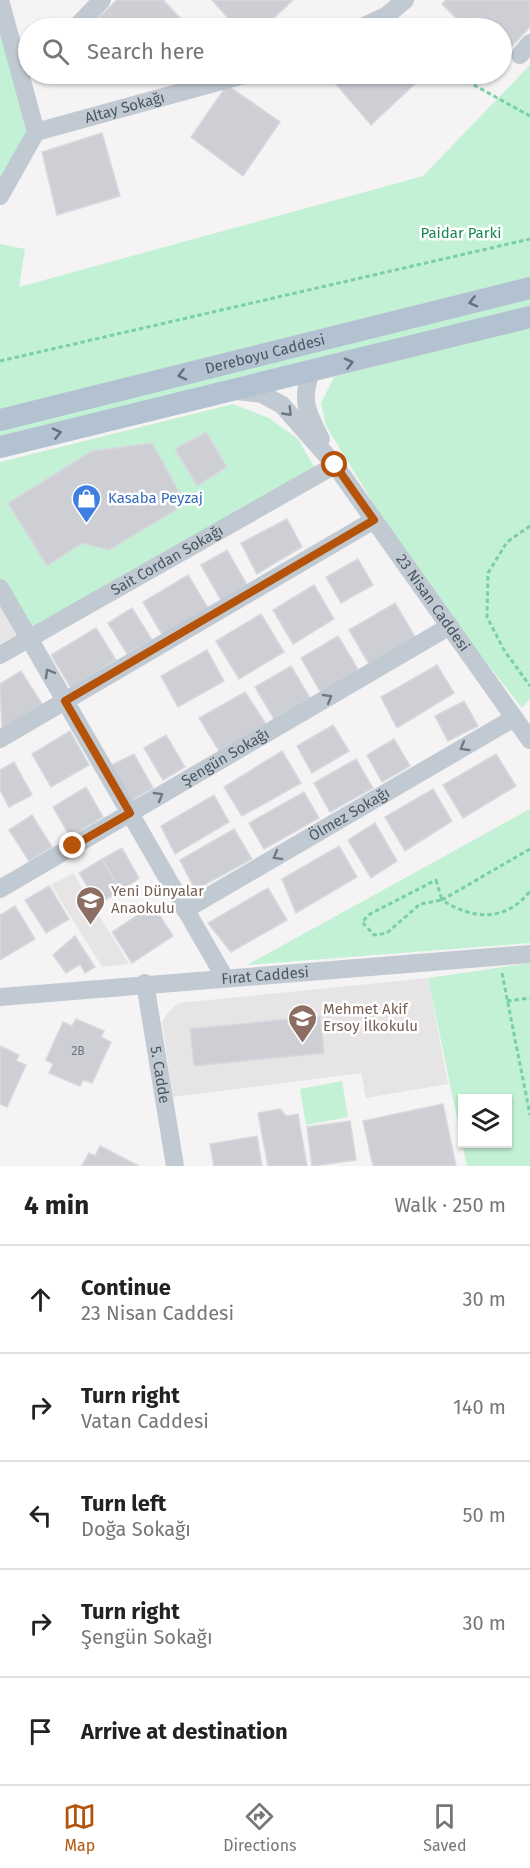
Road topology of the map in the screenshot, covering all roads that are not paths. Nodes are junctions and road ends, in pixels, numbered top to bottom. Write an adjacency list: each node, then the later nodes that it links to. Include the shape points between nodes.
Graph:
1 (0, 0): 6 (street)
2 (102, 0): 4 (street)
3 (405, 0): 5 (street)
4 (85, 18)
5 (382, 18)
6 (18, 66)
7 (23, 84): 9 (street)
8 (211, 84): 9 (street, Altay Sokağı)
9 (36, 132): 10 (street)
10 (0, 196)
11 (530, 288): 15 (main road, Dereboyu Caddesi, one-way to 15)
12 (530, 317): 13 (main road, Dereboyu Caddesi, one-way to 12)
13 (311, 372): 14 (main road, Dereboyu Caddesi); 17 (street, via 304,391 309,414)
14 (235, 391): 16 (main road, Dereboyu Caddesi, one-way to 14); 17 (street, one-way to 17, via 262,394 282,405)
15 (0, 420)
16 (0, 447)
17 (335, 465): 18 (street, 23 Nisan Caddesi); 21 (street, Sait Cordan Sokağı)
18 (374, 520): 20 (street, 23 Nisan Caddesi); 23 (street)
19 (0, 588): 21 (street)
20 (450, 626): 24 (street, 23 Nisan Caddesi); 27 (street, Şengün Sokağı, one-way to 20)
21 (29, 639): 22 (street, Sait Cordan Sokağı); 23 (street, one-way to 21)
22 (0, 656)
23 (65, 701): 25 (street); 27 (street)
24 (514, 718): 26 (street, 23 Nisan Caddesi); 29 (street, Ölmez Sokağı, one-way to 29)
25 (0, 739)
26 (530, 740)
27 (130, 813): 28 (street, Şengün Sokağı); 29 (street)
28 (0, 889)
29 (186, 910): 31 (street)
30 (530, 954): 31 (street, Fırat Caddesi)
31 (225, 978): 32 (street, Fırat Caddesi)
32 (145, 983): 33 (street, Fırat Caddesi); 34 (street, 5. Cadde)
33 (0, 997)
34 (175, 1166)

